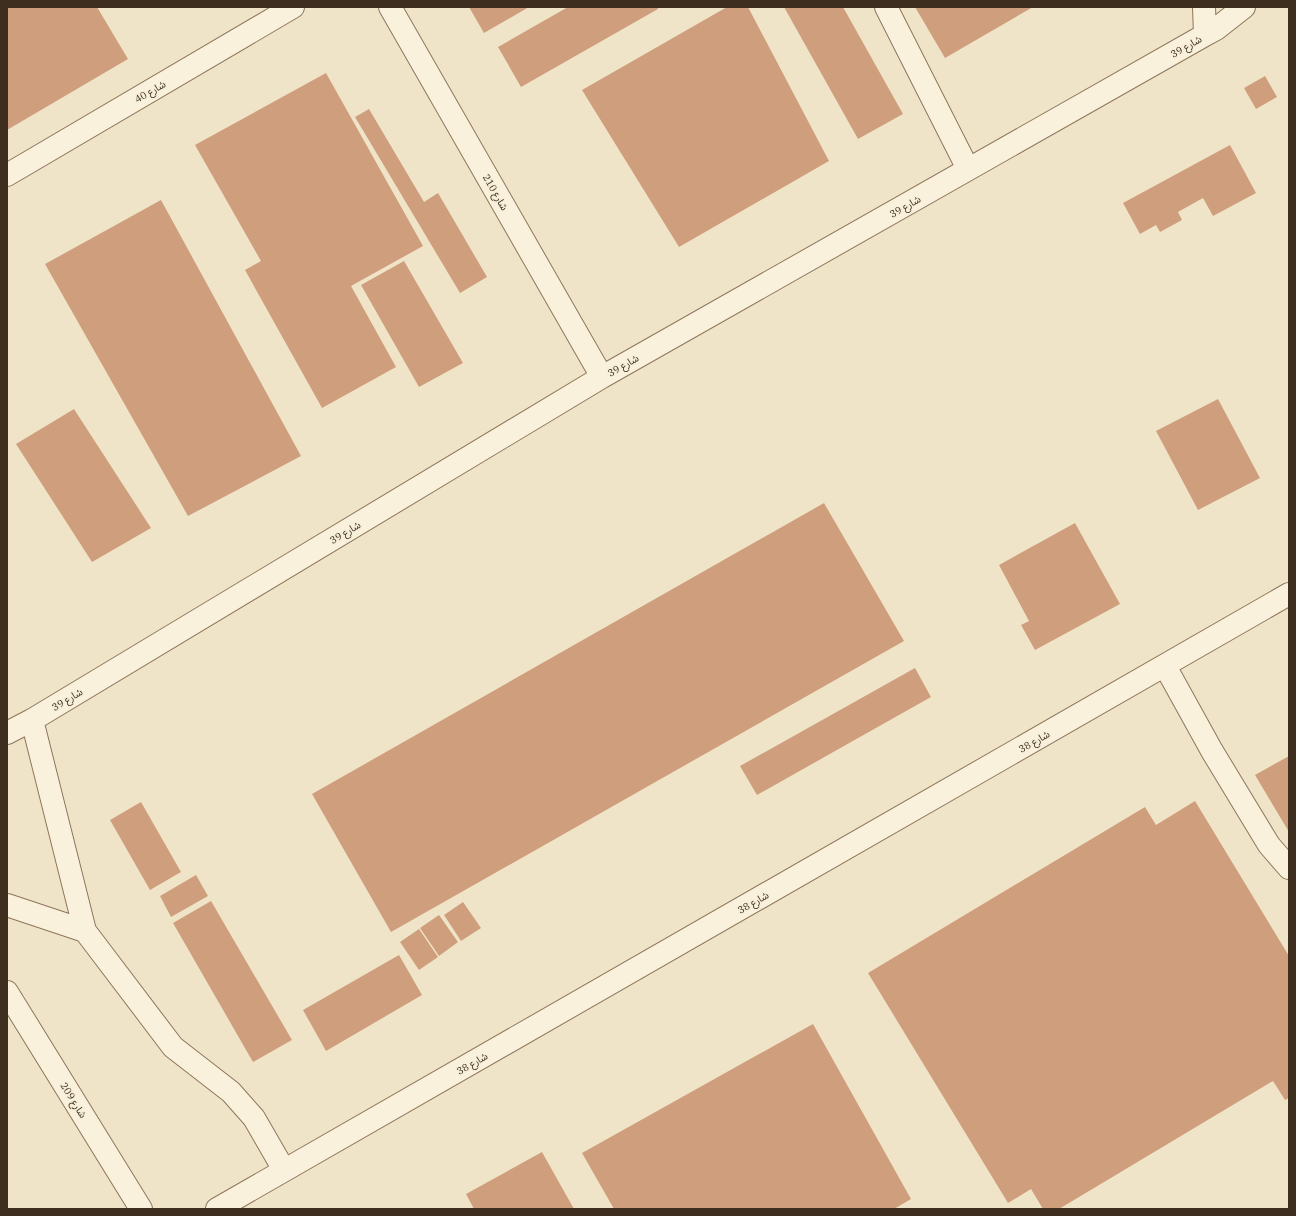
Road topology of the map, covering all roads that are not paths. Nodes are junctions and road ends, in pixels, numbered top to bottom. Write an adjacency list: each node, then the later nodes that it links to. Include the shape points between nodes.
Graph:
1 (293, 7): 8 (street, شارع 40)
2 (390, 7): 9 (street, شارع 210)
3 (886, 7): 7 (street)
4 (1204, 7): 6 (street)
5 (1244, 7): 6 (street, شارع 39)
6 (1205, 35): 7 (street, شارع 39)
7 (968, 169): 9 (street, شارع 39)
8 (7, 175)
9 (602, 377): 12 (street, شارع 39)
10 (1289, 594): 11 (street, شارع 38)
11 (1165, 666): 14 (street, via 1212,751 1269,845); 18 (street, شارع 38)
12 (32, 720): 13 (street, شارع 39); 16 (street)
13 (7, 733)
14 (1289, 868)
15 (7, 905): 16 (street)
16 (85, 931): 18 (street, via 173,1047 231,1092 254,1118)
17 (7, 992): 19 (street, شارع 209)
18 (284, 1170): 20 (street, شارع 38)
19 (141, 1209)
20 (217, 1209)

